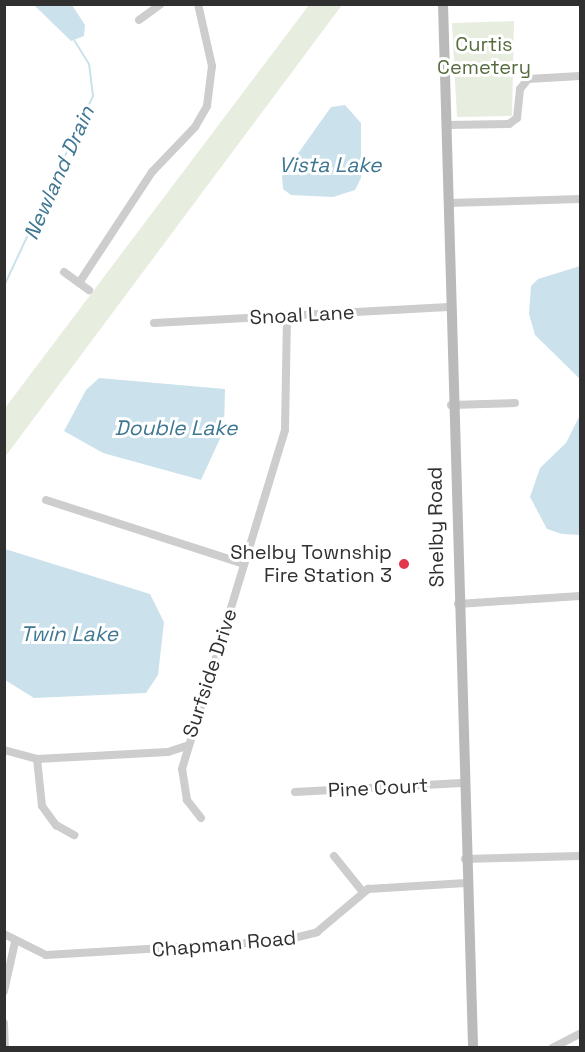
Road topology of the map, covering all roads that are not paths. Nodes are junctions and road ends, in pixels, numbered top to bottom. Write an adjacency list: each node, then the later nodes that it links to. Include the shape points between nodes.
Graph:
1 (161, 4): 4 (street)
2 (198, 4): 10 (street, via 212,66 207,106 195,127 152,172)
3 (443, 4): 6 (street, Shelby Road)
4 (139, 20)
5 (580, 76): 6 (street, via 528,79 520,89 517,118 509,124)
6 (447, 125): 8 (street, Shelby Road)
7 (580, 199): 8 (street)
8 (448, 203): 12 (street, Shelby Road)
9 (64, 272): 10 (street)
10 (79, 283): 11 (street)
11 (88, 290)
12 (449, 307): 13 (street, Snoal Lane); 16 (street, Shelby Road)
13 (287, 315): 14 (street, Snoal Lane); 18 (street, Surfside Drive, via 288,418)
14 (154, 323)
15 (515, 403): 16 (street)
16 (451, 405): 20 (street, Shelby Road)
17 (46, 500): 18 (street)
18 (244, 564): 21 (street, Surfside Drive)
19 (580, 596): 20 (street)
20 (456, 604): 24 (street, Shelby Road)
21 (186, 746): 23 (street, via 168,752); 26 (street, Surfside Drive, via 183,786)
22 (4, 750): 23 (street)
23 (37, 759): 27 (street, via 42,806 56,825)
24 (462, 783): 25 (street, Pine Court); 30 (street, Shelby Road)
25 (295, 792)
26 (201, 818)
27 (74, 835)
28 (334, 856): 32 (street)
29 (580, 856): 30 (street)
30 (465, 859): 31 (street, Shelby Road)
31 (466, 883): 32 (street); 39 (street, Shelby Road)
32 (362, 891): 34 (street, Chapman Road, via 317,932 282,942 46,955)
33 (4, 934): 34 (street, Chapman Road)
34 (15, 942): 35 (street)
35 (4, 991)
36 (4, 1023): 38 (street)
37 (580, 1034): 40 (street)
38 (5, 1047)
39 (473, 1047)
40 (552, 1047)

